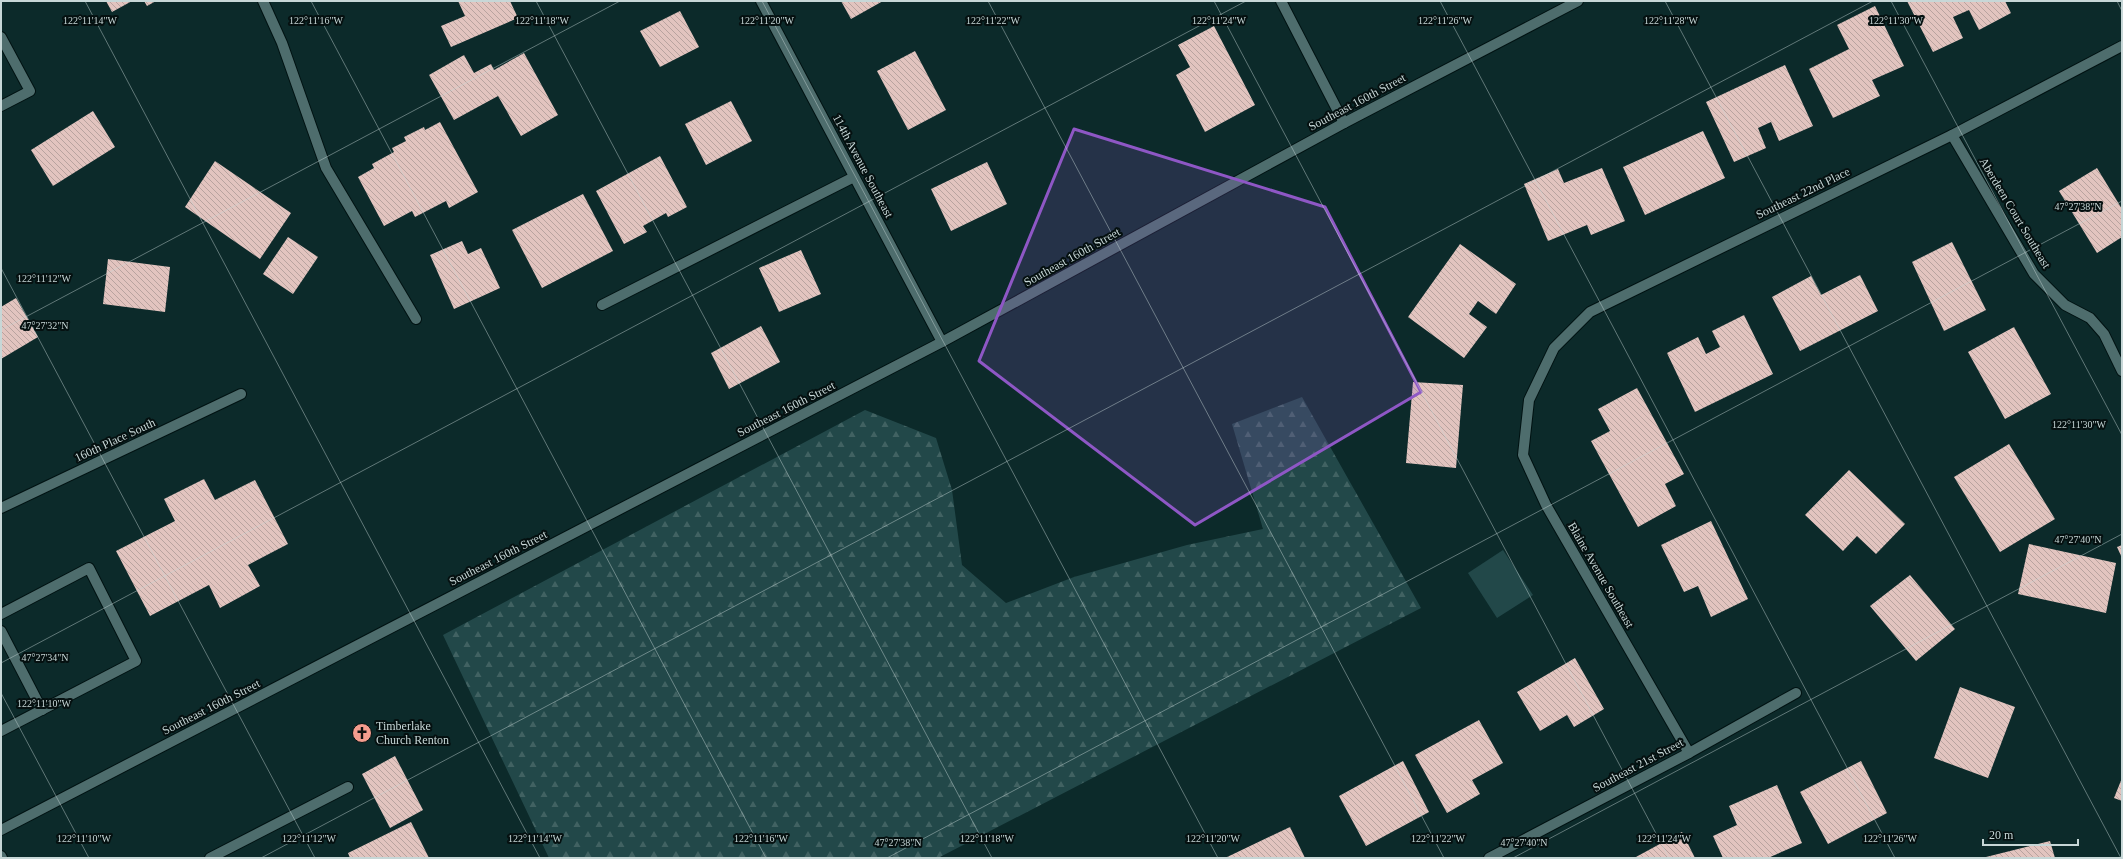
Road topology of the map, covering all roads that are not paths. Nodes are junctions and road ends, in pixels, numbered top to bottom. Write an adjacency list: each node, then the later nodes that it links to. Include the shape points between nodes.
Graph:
1 (263, 1): 12 (street, via 282,42 326,168)
2 (760, 1): 10 (street, 114th Avenue Southeast)
3 (1282, 1): 8 (street)
4 (1578, 1): 8 (street, Southeast 160th Street)
5 (1, 37): 7 (street, via 30,91)
6 (2122, 46): 9 (street, Southeast 22nd Place)
7 (1, 106)
8 (1344, 123): 13 (street, Southeast 160th Street)
9 (1952, 135): 14 (street, Aberdeen Court Southeast, via 2034,274 2064,305 2090,318 2104,334); 16 (street, Southeast 22nd Place, via 1590,312 1554,348)
10 (854, 176): 11 (street); 13 (street, 114th Avenue Southeast)
11 (602, 305)
12 (416, 319)
13 (942, 342): 25 (street, Southeast 160th Street)
14 (2122, 371)
15 (241, 394): 17 (street, 160th Place South)
16 (1529, 400): 23 (street, Blaine Avenue Southeast, via 1523,455 1546,505)
17 (1, 508)
18 (1, 614): 21 (street, via 89,568 136,661)
19 (1, 631): 21 (street)
20 (1796, 693): 23 (street, Southeast 21st Street)
21 (42, 710): 22 (street)
22 (1, 731)
23 (1688, 753): 27 (street, Southeast 21st Street)
24 (348, 787): 26 (street)
25 (1, 830)
26 (210, 858)
27 (1489, 858)

